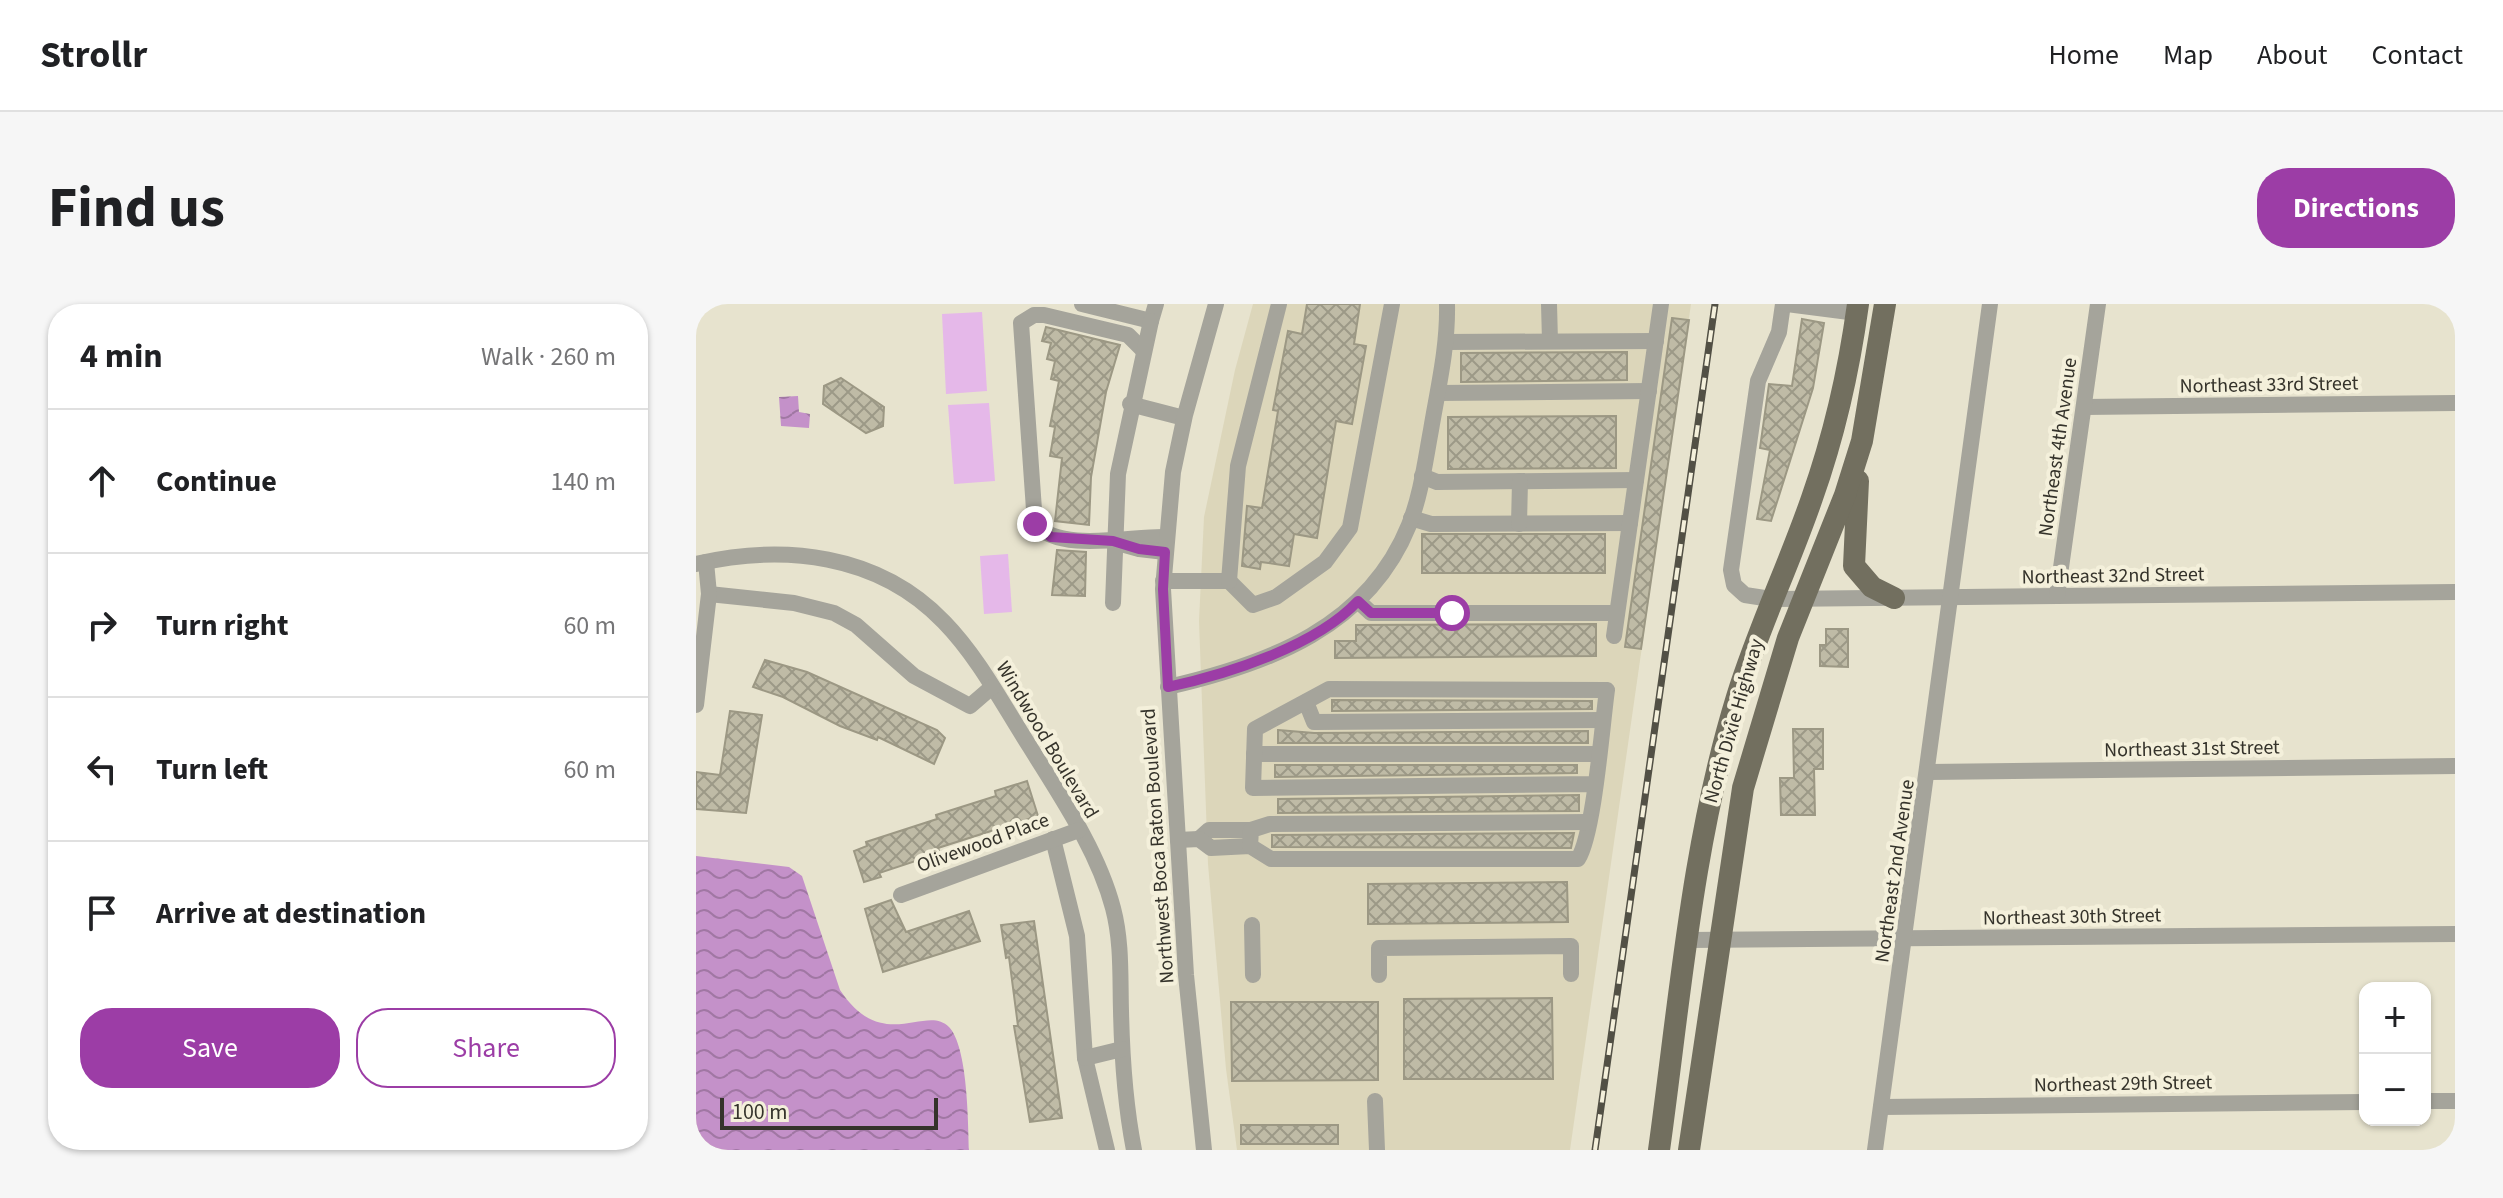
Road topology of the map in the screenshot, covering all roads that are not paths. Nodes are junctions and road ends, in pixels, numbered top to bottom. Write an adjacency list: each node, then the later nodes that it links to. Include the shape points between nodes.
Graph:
1 (1082, 304): 13 (street)
2 (1156, 304): 15 (street)
3 (1216, 304): 25 (street, Northwest Boca Raton Boulevard)
4 (1279, 304): 37 (street, via 1238,466)
5 (1392, 304): 37 (street, via 1350,528 1325,562 1276,597 1253,605)
6 (1447, 304): 18 (street)
7 (1549, 304): 16 (street)
8 (1661, 304): 17 (street)
9 (1785, 304): 14 (street); 43 (street, Northeast 32nd Street, via 1758,381 1731,570 1740,593)
10 (1885, 304): 26 (main road, North Dixie Highway)
11 (1990, 304): 41 (street, Northeast 2nd Avenue, via 1951,575)
12 (2098, 304): 24 (street, Northeast 4th Avenue)
13 (1107, 307): 15 (street)
14 (1858, 308): 43 (main road, North Dixie Highway, via 1829,444)
15 (1151, 321): 19 (street)
16 (1550, 341): 17 (street); 18 (street)
17 (1656, 341): 20 (street)
18 (1446, 342): 21 (street)
19 (1144, 351): 23 (street); 33 (street, via 1128,335 1044,315 1028,318 1019,330 1035,524 1051,537)
20 (1649, 391): 21 (street); 28 (street)
21 (1438, 393): 27 (street)
22 (2455, 403): 24 (street, Northeast 33rd Street)
23 (1130, 404): 25 (street); 33 (street)
24 (2084, 407): 40 (street, Northeast 4th Avenue)
25 (1184, 418): 34 (street, Northwest Boca Raton Boulevard)
26 (1862, 441): 42 (main road, via 1852,556 1859,576); 44 (main road, North Dixie Highway)
27 (1422, 476): 29 (street, via 1437,482); 30 (street)
28 (1636, 480): 29 (street); 31 (street)
29 (1520, 481): 32 (street)
30 (1411, 518): 32 (street, via 1431,524); 45 (street, via 1395,555)
31 (1630, 523): 32 (street); 47 (street)
32 (1519, 524)
33 (1113, 541): 34 (street, via 1139,549); 46 (street)
34 (1165, 544): 36 (street, Northwest Boca Raton Boulevard)
35 (701, 563): 39 (street); 49 (street, Windwood Boulevard, via 799,553 879,577 943,620)
36 (1163, 581): 37 (street); 50 (street, Northwest Boca Raton Boulevard)
37 (1229, 581)
38 (2455, 592): 40 (street, Northeast 32nd Street)
39 (709, 594): 49 (street, via 834,613 856,625 914,676 970,706); 52 (street)
40 (2057, 596): 41 (street, Northeast 32nd Street)
41 (1953, 597): 42 (street, Northeast 32nd Street); 57 (street, Northeast 2nd Avenue)
42 (1894, 598): 44 (street, Northeast 32nd Street)
43 (1771, 599): 44 (street, Northeast 32nd Street); 68 (main road, North Dixie Highway, via 1711,792)
44 (1802, 599): 69 (main road, North Dixie Highway, via 1743,788)
45 (1358, 601): 47 (street, via 1371,613); 50 (street, via 1321,633)
46 (1113, 603)
47 (1617, 613): 48 (street)
48 (1614, 636)
49 (992, 687): 60 (street, Windwood Boulevard)
50 (1168, 687): 63 (street, Northwest Boca Raton Boulevard)
51 (1306, 702): 53 (street, via 1314,722); 53 (street, via 1329,689 1607,690); 54 (street, via 1255,729)
52 (696, 705)
53 (1603, 720): 55 (street)
54 (1254, 754): 55 (street); 58 (street, via 1253,788)
55 (1598, 754): 58 (street)
56 (2455, 766): 57 (street, Northeast 31st Street)
57 (1929, 772): 67 (street, Northeast 2nd Avenue)
58 (1594, 784): 59 (street)
59 (1589, 822): 61 (street, via 1270,824); 61 (street, via 1578,859 1271,859)
60 (1079, 830): 62 (street, Olivewood Place); 73 (street, Windwood Boulevard, via 1117,923)
61 (1251, 838): 63 (street, via 1211,848 1199,839)
62 (1053, 839): 64 (street, Olivewood Place); 74 (street, via 1077,936)
63 (1178, 840): 82 (street, Northwest Boca Raton Boulevard)
64 (901, 895)
65 (1252, 925): 71 (street)
66 (2455, 934): 67 (street, Northeast 30th Street)
67 (1905, 939): 69 (street, Northeast 30th Street); 79 (street, Northeast 2nd Avenue)
68 (1689, 940): 69 (street, Northeast 30th Street); 84 (main road, North Dixie Highway)
69 (1721, 940): 85 (main road, North Dixie Highway)
70 (1571, 974): 72 (street, via 1571,946 1379,948)
71 (1253, 975)
72 (1379, 975)
73 (1122, 1049): 74 (street); 81 (street, Windwood Boulevard)
74 (1085, 1058): 80 (street)
75 (1375, 1101): 83 (street)
76 (2431, 1101): 77 (street)
77 (2455, 1101)
78 (2359, 1102): 79 (street, Northeast 29th Street)
79 (1881, 1107): 86 (street, Northeast 2nd Avenue)
80 (1107, 1150)
81 (1134, 1150)
82 (1204, 1150)
83 (1377, 1150)
84 (1659, 1150)
85 (1689, 1150)
86 (1875, 1150)

